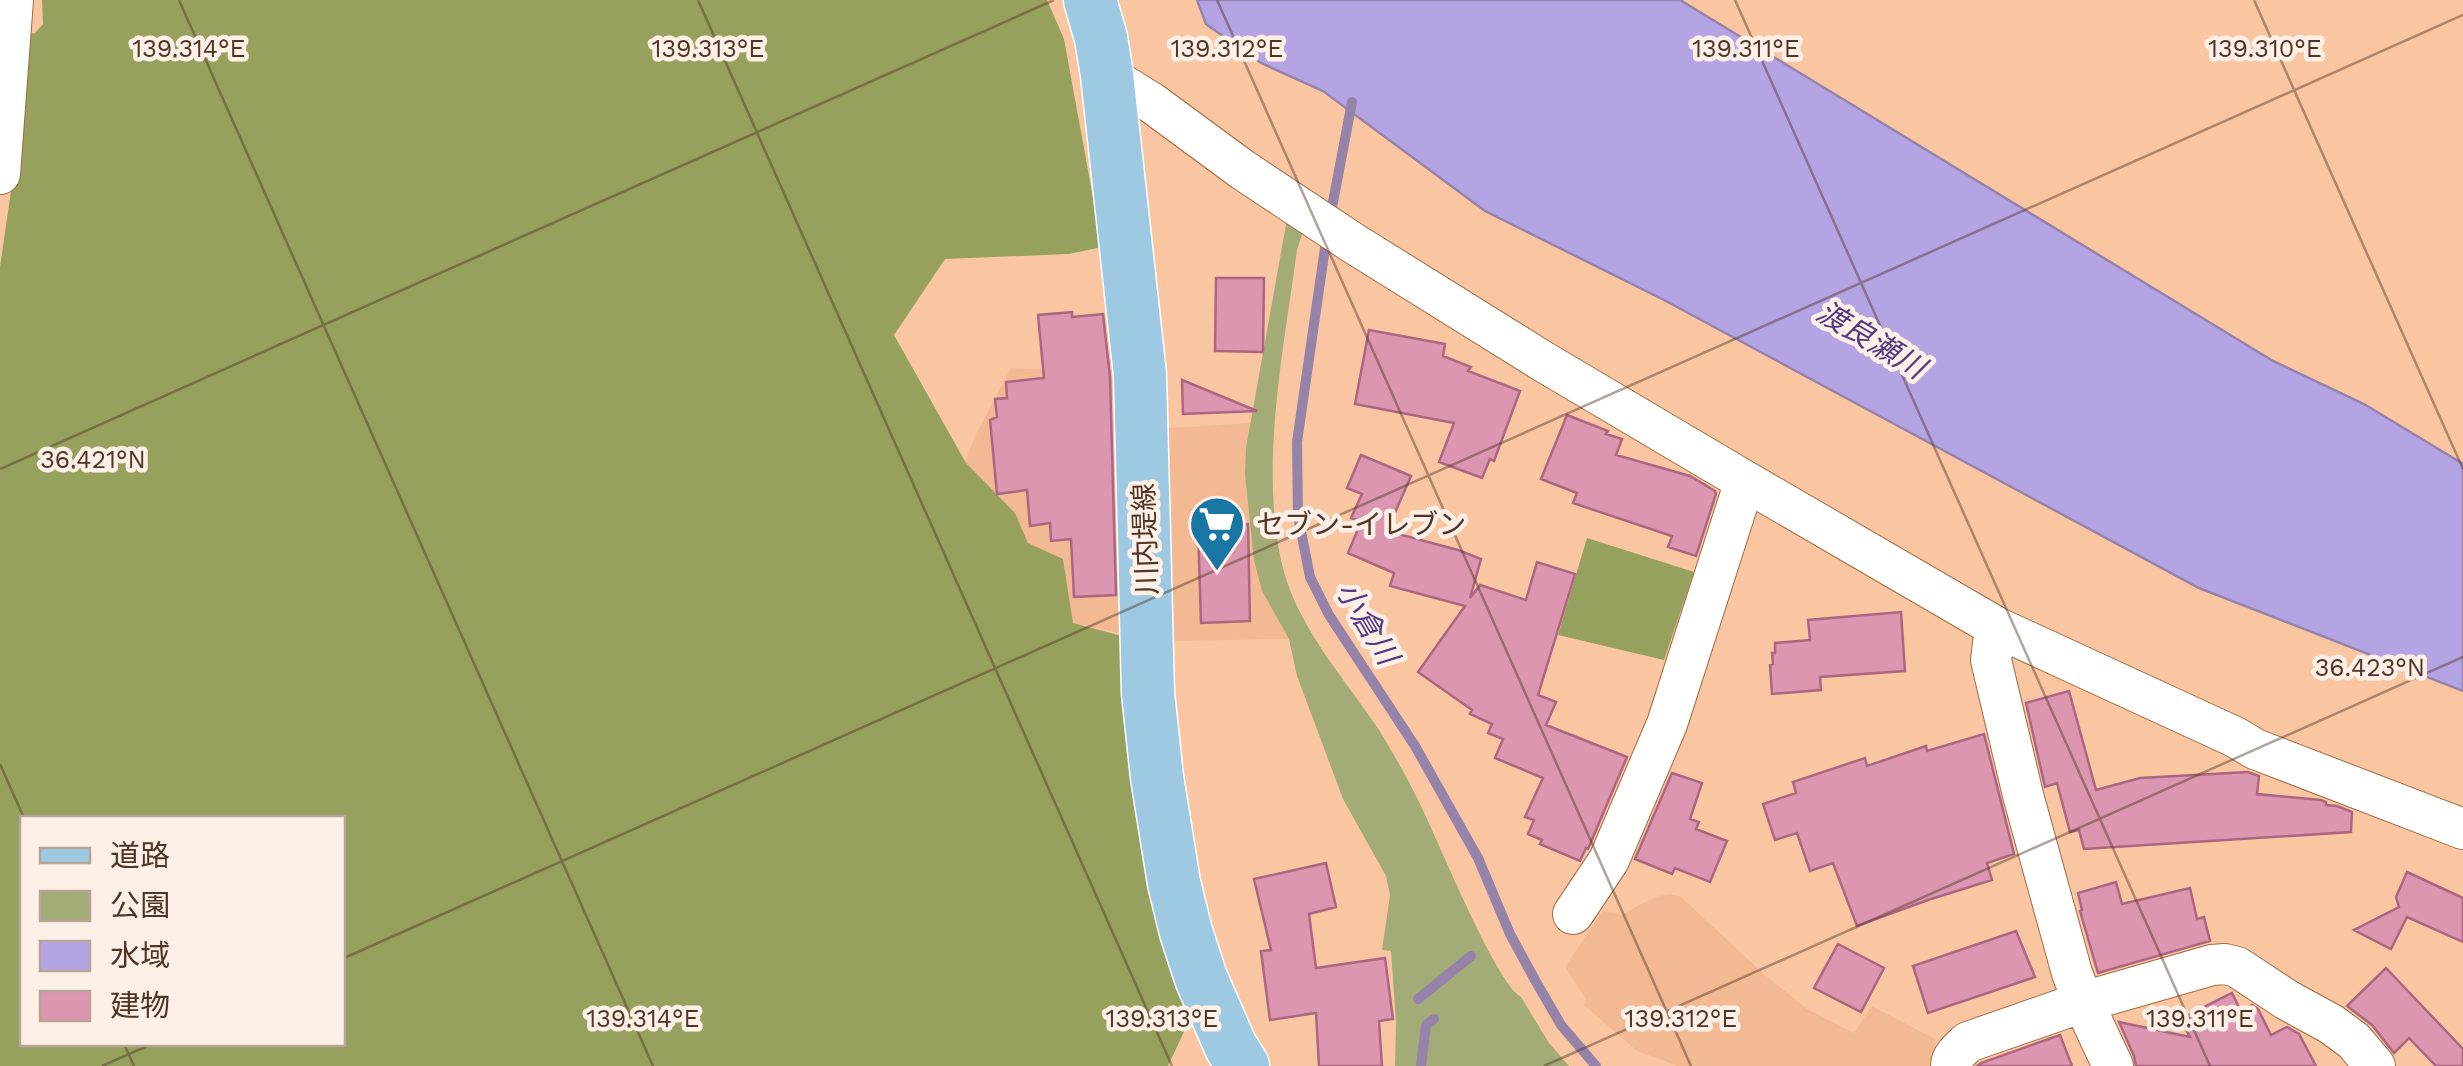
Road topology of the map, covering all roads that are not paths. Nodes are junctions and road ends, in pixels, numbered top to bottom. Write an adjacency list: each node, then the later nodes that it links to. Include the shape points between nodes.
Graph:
1 (13, 0): 4 (street)
2 (1090, 0): 3 (main road, 川内堤線)
3 (1107, 75): 5 (street, via 1353,243); 10 (main road, 川内堤線, via 1140,375 1148,692 1157,777 1186,932 1200,978)
4 (0, 174)
5 (1745, 481): 6 (street); 8 (street, via 1667,724 1609,860)
6 (1998, 628): 7 (street, via 2255,749); 9 (street, via 1990,660)
7 (2463, 829)
8 (1573, 914)
9 (2082, 1002): 11 (street, via 1968,1042); 12 (street); 13 (street, via 2225,964 2331,1024)
10 (1243, 1066)
11 (1951, 1066)
12 (2113, 1066)
13 (2374, 1066)

